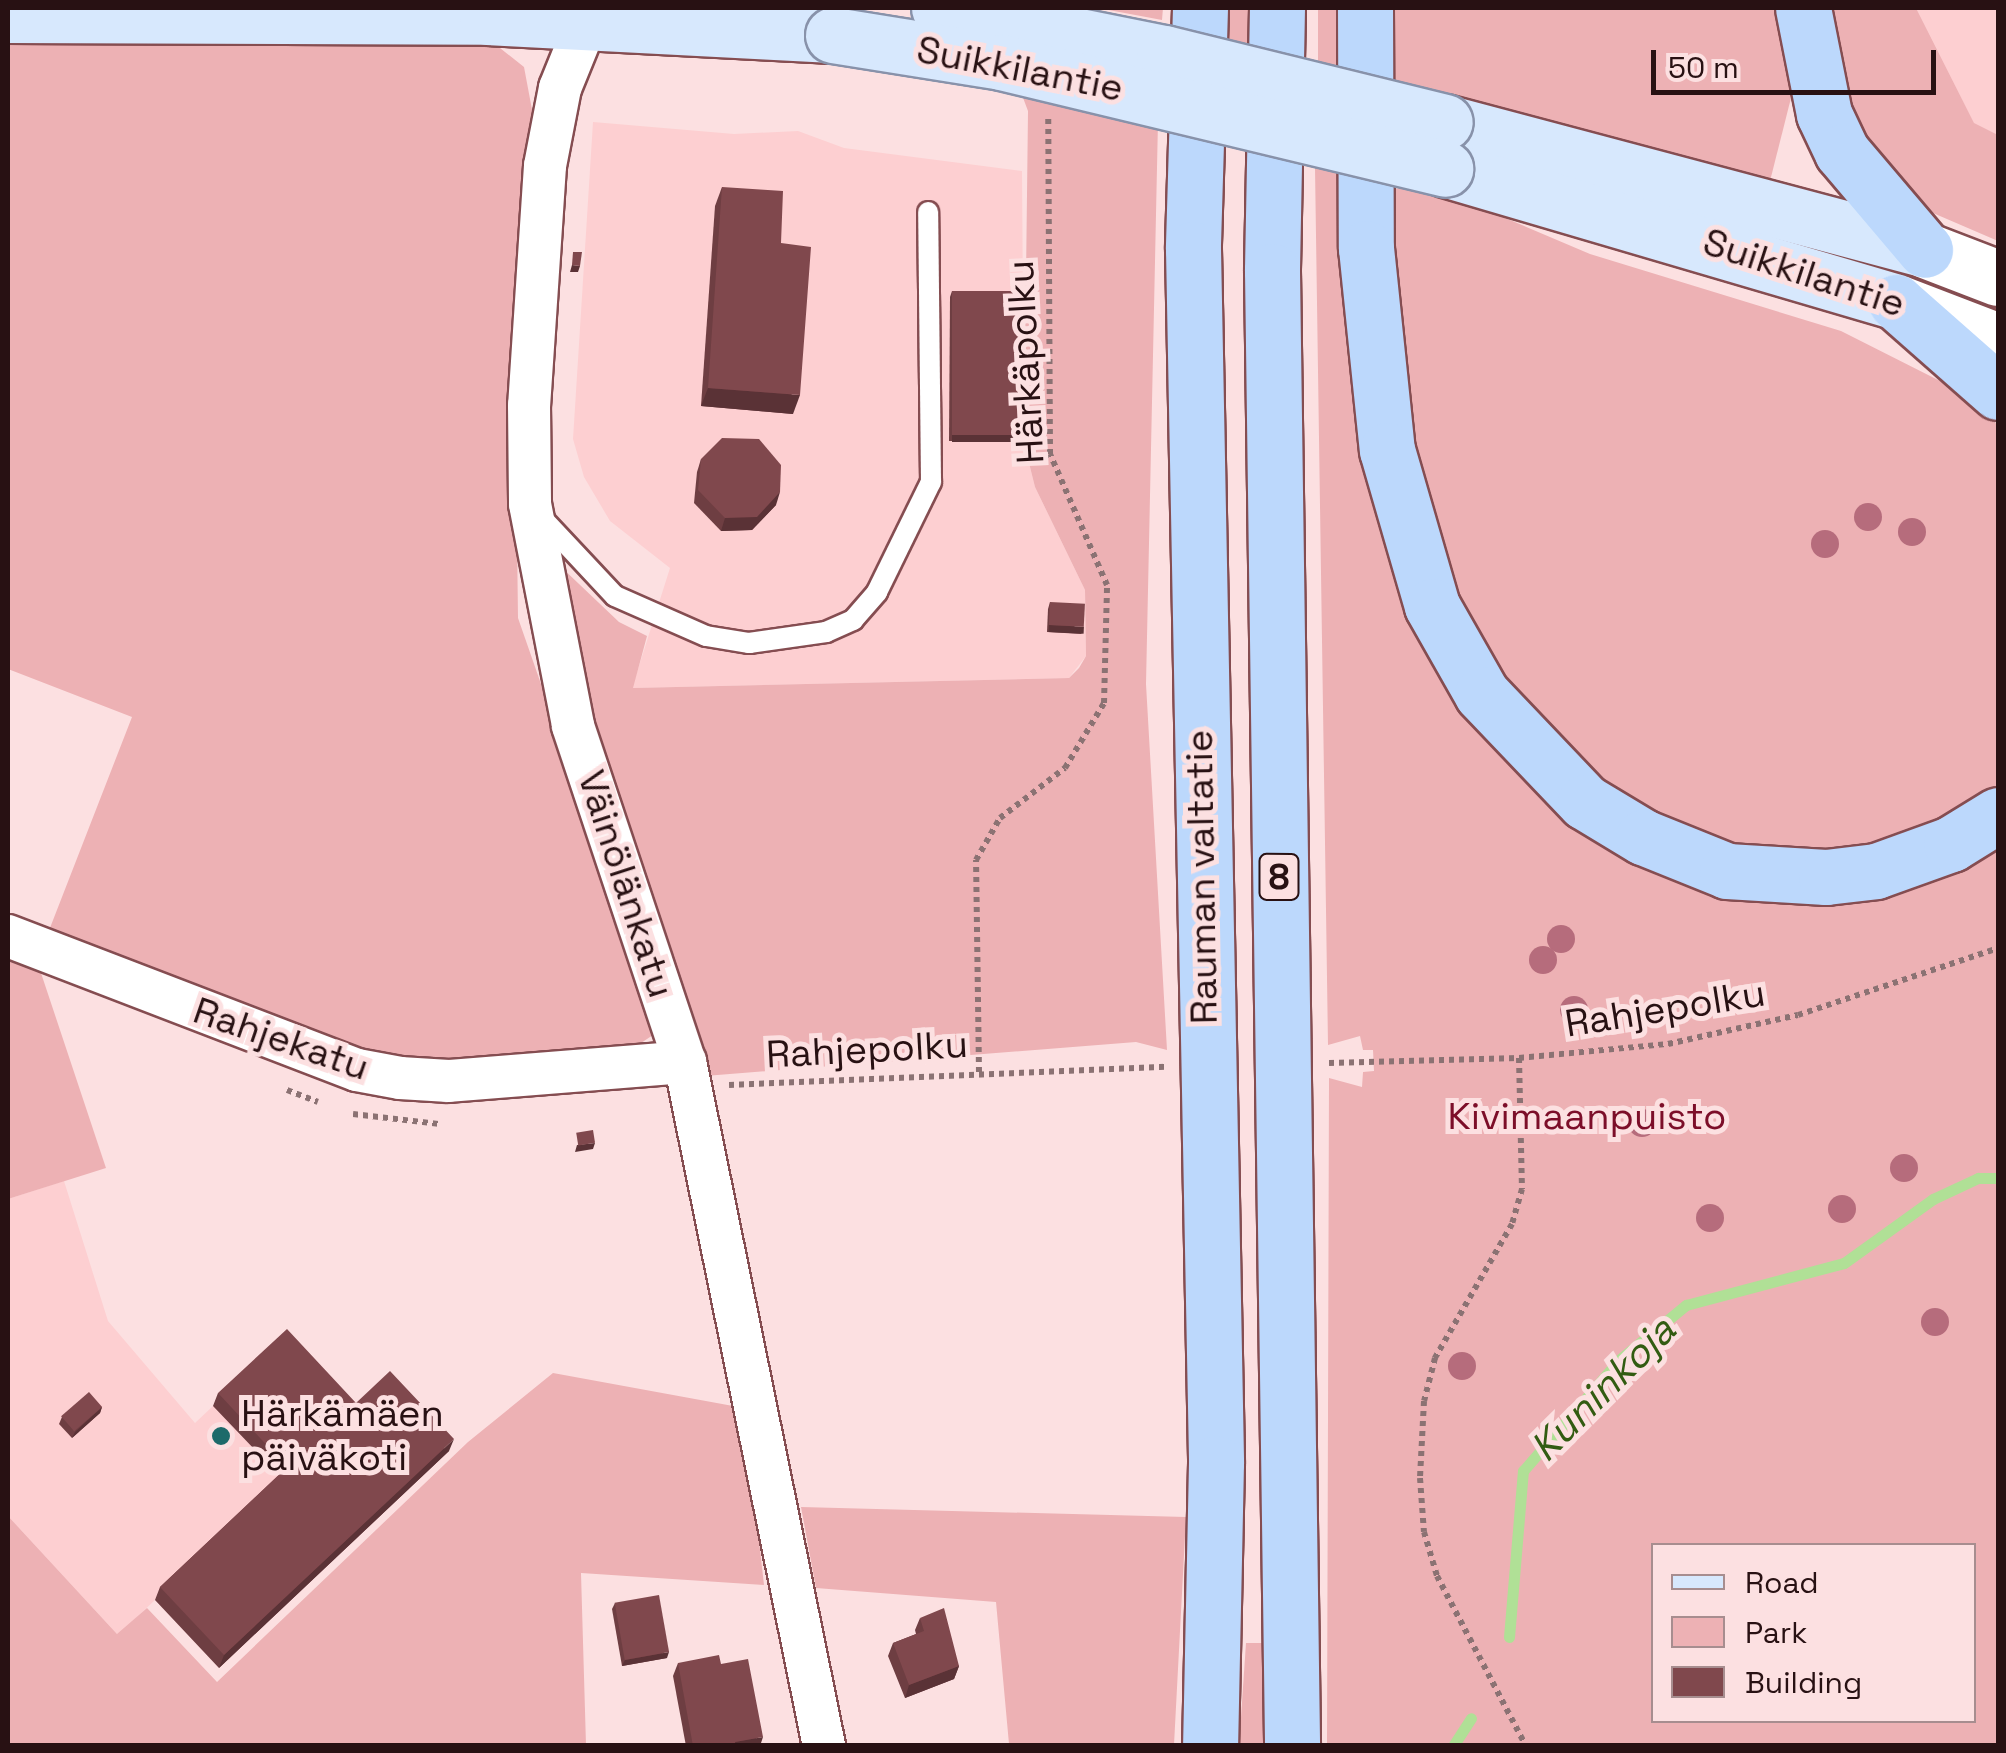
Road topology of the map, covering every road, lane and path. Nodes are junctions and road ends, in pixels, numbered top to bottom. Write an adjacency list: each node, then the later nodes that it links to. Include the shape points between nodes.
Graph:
1 (939, 8): 9 (main road, Suikkilantie, bridge, via 1164,53)
2 (1200, 8): 26 (highway, Rauman valtatie / 8, via 1193,249 1216,1463)
3 (1277, 8): 27 (highway, Rauman valtatie / 8, via 1272,329)
4 (1365, 8): 17 (highway, via 1366,248 1386,450 1432,606 1482,694 1585,802 1644,838 1728,871 1826,877 1876,871 1951,844)
5 (1803, 8): 11 (highway, via 1824,114 1842,152)
6 (590, 14): 7 (main road, Suikkilantie); 9 (main road, Suikkilantie, bridge, via 833,35); 16 (street, Väinölänkatu, via 560,88 545,166 529,405)
7 (8, 15)
8 (1048, 114): 23 (path, Härkäpolku, via 1050,454 1106,585 1106,687 1096,727 1082,746 1065,768 1000,818 976,860)
9 (1445, 145): 11 (main road, Suikkilantie); 13 (main road, Suikkilantie)
10 (928, 212): 16 (lane, via 932,482 877,592 853,620 826,632 749,643 653,618 615,596)
11 (1925, 250): 12 (main road, Suikkilantie)
12 (1998, 278)
13 (1896, 302): 14 (main road, Suikkilantie); 15 (highway)
14 (1998, 341)
15 (1998, 392)
16 (530, 504): 24 (street, Väinölänkatu, via 573,726)
17 (1998, 815)
18 (8, 936): 24 (street, Rahjekatu, via 372,1073 449,1082)
19 (1998, 948): 20 (path, Rahjepolku, via 1798,1015 1668,1044)
20 (1519, 1058): 21 (path, Rahjepolku); 28 (path, via 1522,1189 1512,1224 1435,1358 1424,1400 1420,1478 1424,1532 1438,1576)
21 (1329, 1063)
22 (1168, 1067): 23 (path, Rahjepolku)
23 (979, 1072): 24 (path, Rahjepolku)
24 (688, 1075): 25 (street, Väinölänkatu)
25 (824, 1746)
26 (1210, 1746)
27 (1292, 1746)
28 (1526, 1746)

